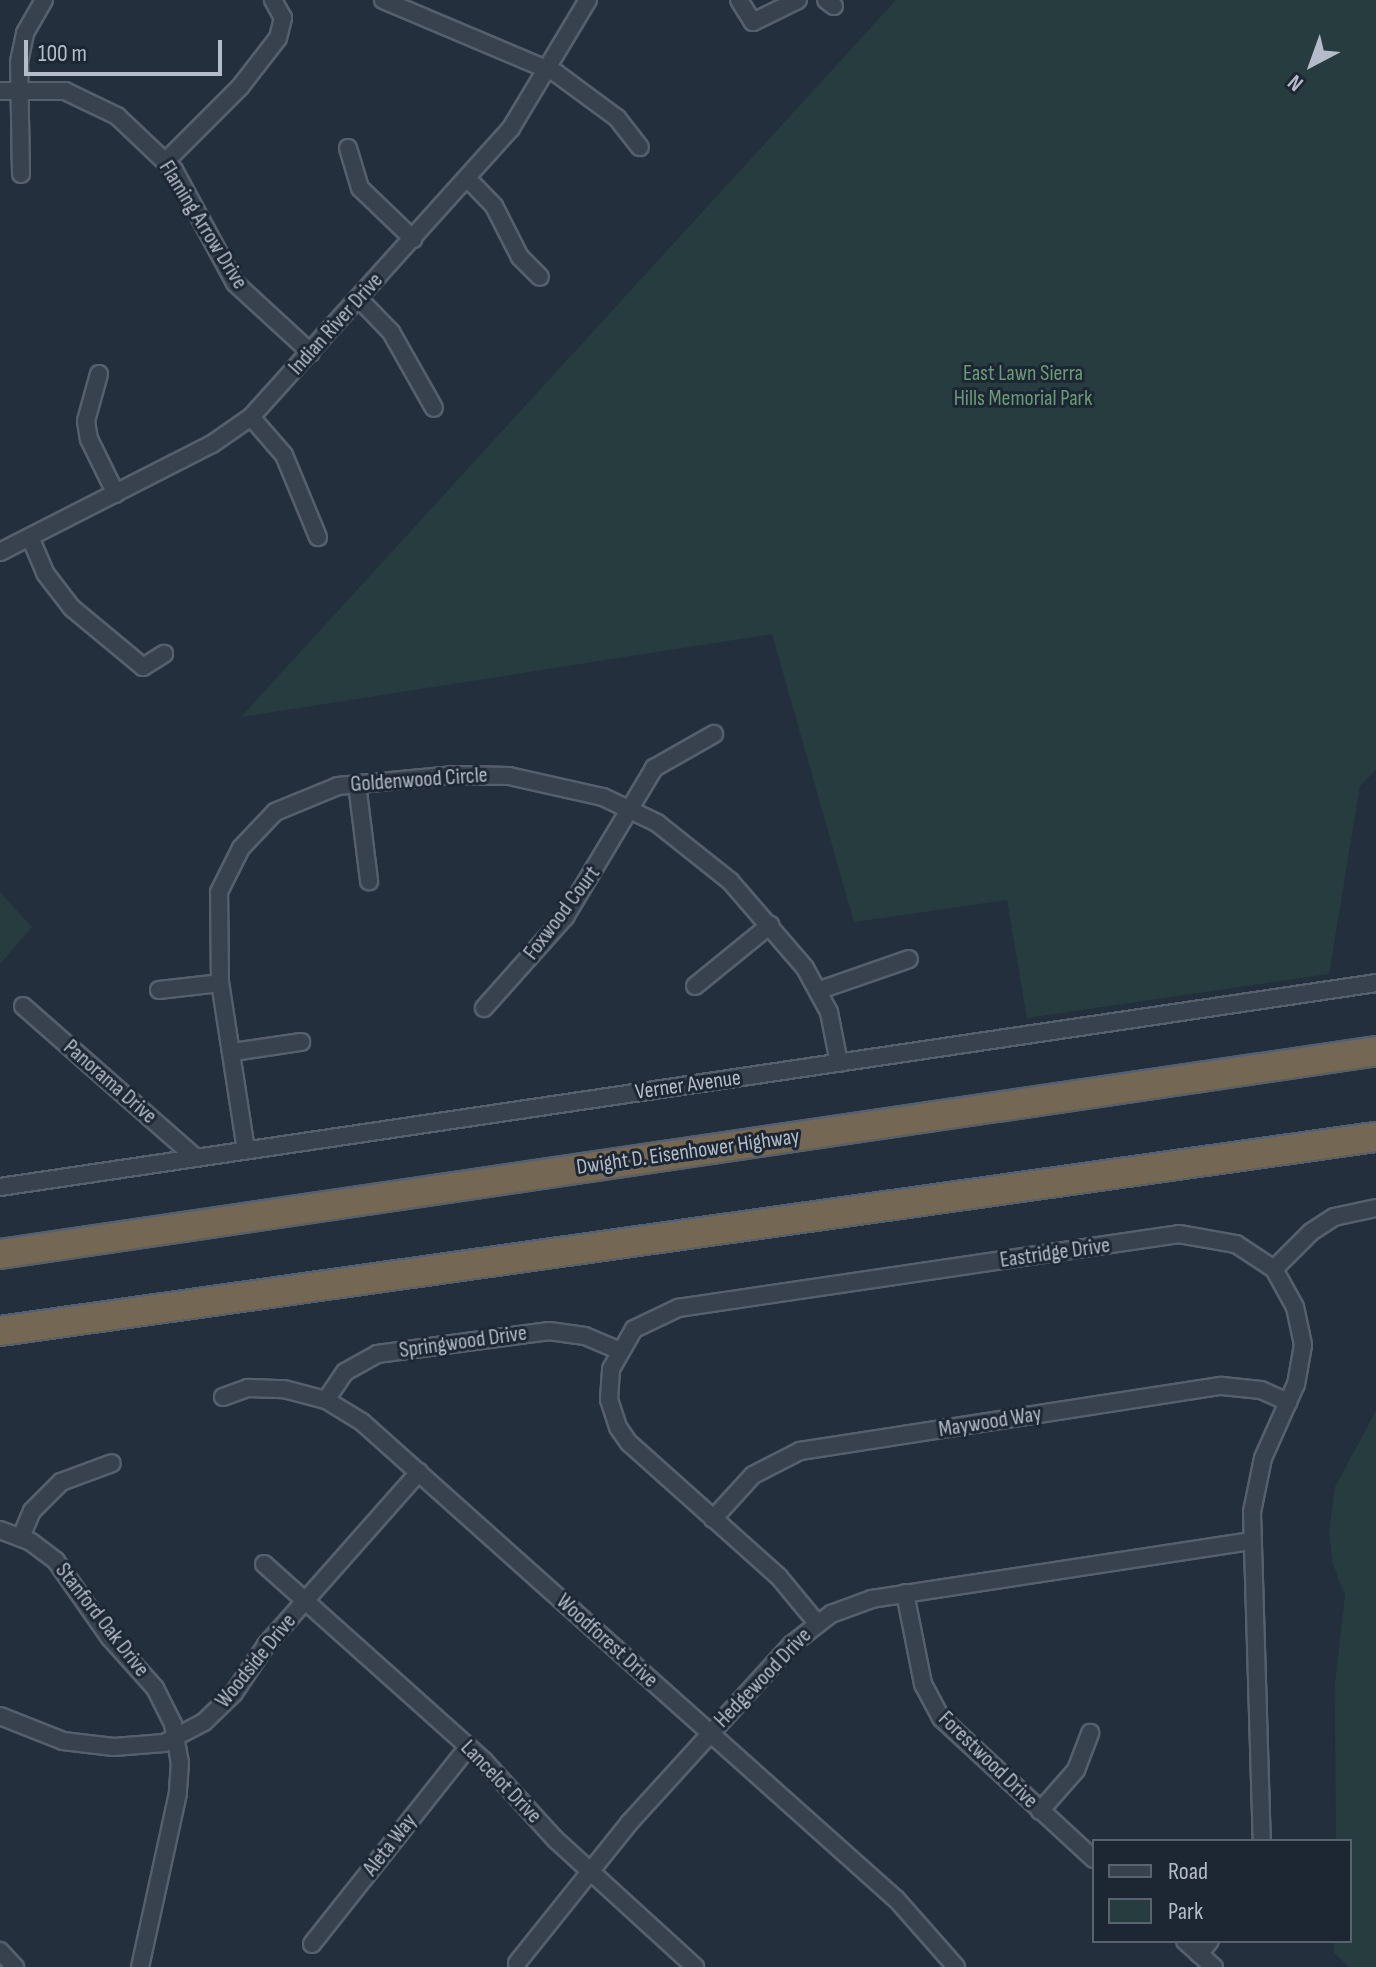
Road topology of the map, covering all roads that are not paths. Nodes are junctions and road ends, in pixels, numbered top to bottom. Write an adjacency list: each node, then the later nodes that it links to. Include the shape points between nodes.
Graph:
1 (44, 0): 8 (street, via 25,33)
2 (273, 0): 12 (street, via 283,18 278,38 240,87)
3 (383, 0): 7 (street)
4 (588, 0): 7 (street, Indian River Drive)
5 (739, 0): 6 (street, via 753,22)
6 (798, 0)
7 (549, 68): 10 (street, via 617,118); 14 (street, Indian River Drive, via 511,128)
8 (19, 88): 9 (street, Flaming Arrow Drive); 12 (street, Flaming Arrow Drive, via 65,91 101,105); 13 (street)
9 (0, 91)
10 (640, 147)
11 (348, 148): 15 (street, via 360,188)
12 (166, 161): 18 (street, Flaming Arrow Drive, via 235,283)
13 (21, 174)
14 (467, 178): 15 (street, Indian River Drive); 16 (street, via 494,206 520,257)
15 (413, 239): 17 (street, Indian River Drive)
16 (540, 277)
17 (359, 299): 18 (street, Indian River Drive); 20 (street, via 391,332)
18 (311, 353): 21 (street, Indian River Drive)
19 (99, 374): 22 (street, via 86,421 89,439)
20 (434, 408)
21 (251, 417): 22 (street, Indian River Drive); 24 (street, via 284,455)
22 (116, 494): 23 (street, Indian River Drive)
23 (30, 537): 25 (street, Indian River Drive); 26 (street, via 45,573 72,608 143,667)
24 (318, 537)
25 (0, 552)
26 (164, 654)
27 (714, 734): 29 (street, Foxwood Court, via 654,768)
28 (357, 784): 29 (street, Goldenwood Circle, via 509,776 563,785); 30 (street); 33 (street, Goldenwood Circle, via 319,790 291,802 241,848 219,892)
29 (628, 809): 31 (street, Goldenwood Circle, via 708,860); 39 (street, Foxwood Court, via 565,917)
30 (369, 881)
31 (770, 925): 35 (street); 37 (street, Goldenwood Circle)
32 (909, 959): 37 (street)
33 (220, 983): 36 (street); 42 (street, Goldenwood Circle)
34 (1376, 983): 43 (street, Verner Avenue)
35 (695, 986)
36 (159, 990)
37 (820, 990): 43 (street, Goldenwood Circle, via 833,1023)
38 (23, 1006): 46 (street, Panorama Drive)
39 (484, 1008)
40 (301, 1042): 42 (street)
41 (1376, 1051): 49 (highway, Dwight D. Eisenhower Highway)
42 (233, 1052): 45 (street, Goldenwood Circle)
43 (839, 1063): 45 (street, Verner Avenue)
44 (1376, 1137): 51 (highway)
45 (246, 1150): 46 (street, Verner Avenue)
46 (196, 1158): 47 (street, Verner Avenue)
47 (0, 1187)
48 (1376, 1208): 50 (street, via 1334,1217)
49 (0, 1254)
50 (1274, 1269): 52 (street, Eastridge Drive, via 1227,1241 1179,1234 678,1308 642,1323); 55 (street, via 1301,1326 1301,1365)
51 (0, 1331)
52 (618, 1350): 54 (street, Springwood Drive, via 585,1336 549,1331 377,1354 345,1372); 58 (street, Eastridge Drive, via 608,1389 618,1427)
53 (223, 1397): 54 (street, Woodforest Drive, via 273,1387)
54 (326, 1400): 57 (street, Woodforest Drive, via 362,1422)
55 (1288, 1402): 58 (street, Maywood Way, via 1261,1390 1222,1386 800,1451 753,1475); 61 (street, via 1260,1471)
56 (112, 1463): 60 (street, via 61,1482 32,1511)
57 (419, 1472): 64 (street, Woodside Drive); 67 (street, Woodforest Drive)
58 (713, 1519): 65 (street, Eastridge Drive, via 779,1577)
59 (0, 1530): 60 (street, Stanford Oak Drive)
60 (21, 1537): 69 (street, Stanford Oak Drive, via 70,1576 110,1638 155,1688)
61 (1251, 1541): 63 (street, Hedgewood Drive); 72 (street)
62 (264, 1564): 64 (street, Lancelot Drive)
63 (905, 1593): 65 (street, Hedgewood Drive, via 861,1601); 71 (street, Forestwood Drive, via 917,1665 930,1701 953,1732)
64 (305, 1600): 69 (street, Woodside Drive, via 221,1709); 70 (street, Lancelot Drive)
65 (817, 1623): 67 (street, Hedgewood Drive)
66 (0, 1716): 69 (street, Woodside Drive, via 38,1733 88,1745 140,1747)
67 (711, 1733): 74 (street, Hedgewood Drive); 82 (street, Woodforest Drive, via 897,1900)
68 (1090, 1733): 71 (street, via 1076,1770)
69 (176, 1737): 80 (street, via 178,1793)
70 (468, 1747): 74 (street, Lancelot Drive); 75 (street, Aleta Way)
71 (1040, 1811): 73 (street, Forestwood Drive)
72 (1262, 1839)
73 (1092, 1857)
74 (591, 1871): 78 (street, Hedgewood Drive); 81 (street, Lancelot Drive)
75 (312, 1944)
76 (1205, 1947): 83 (street)
77 (0, 1951): 79 (street)
78 (517, 1963)
79 (15, 1967)
80 (140, 1967)
81 (695, 1967)
82 (956, 1967)
83 (1214, 1967)

